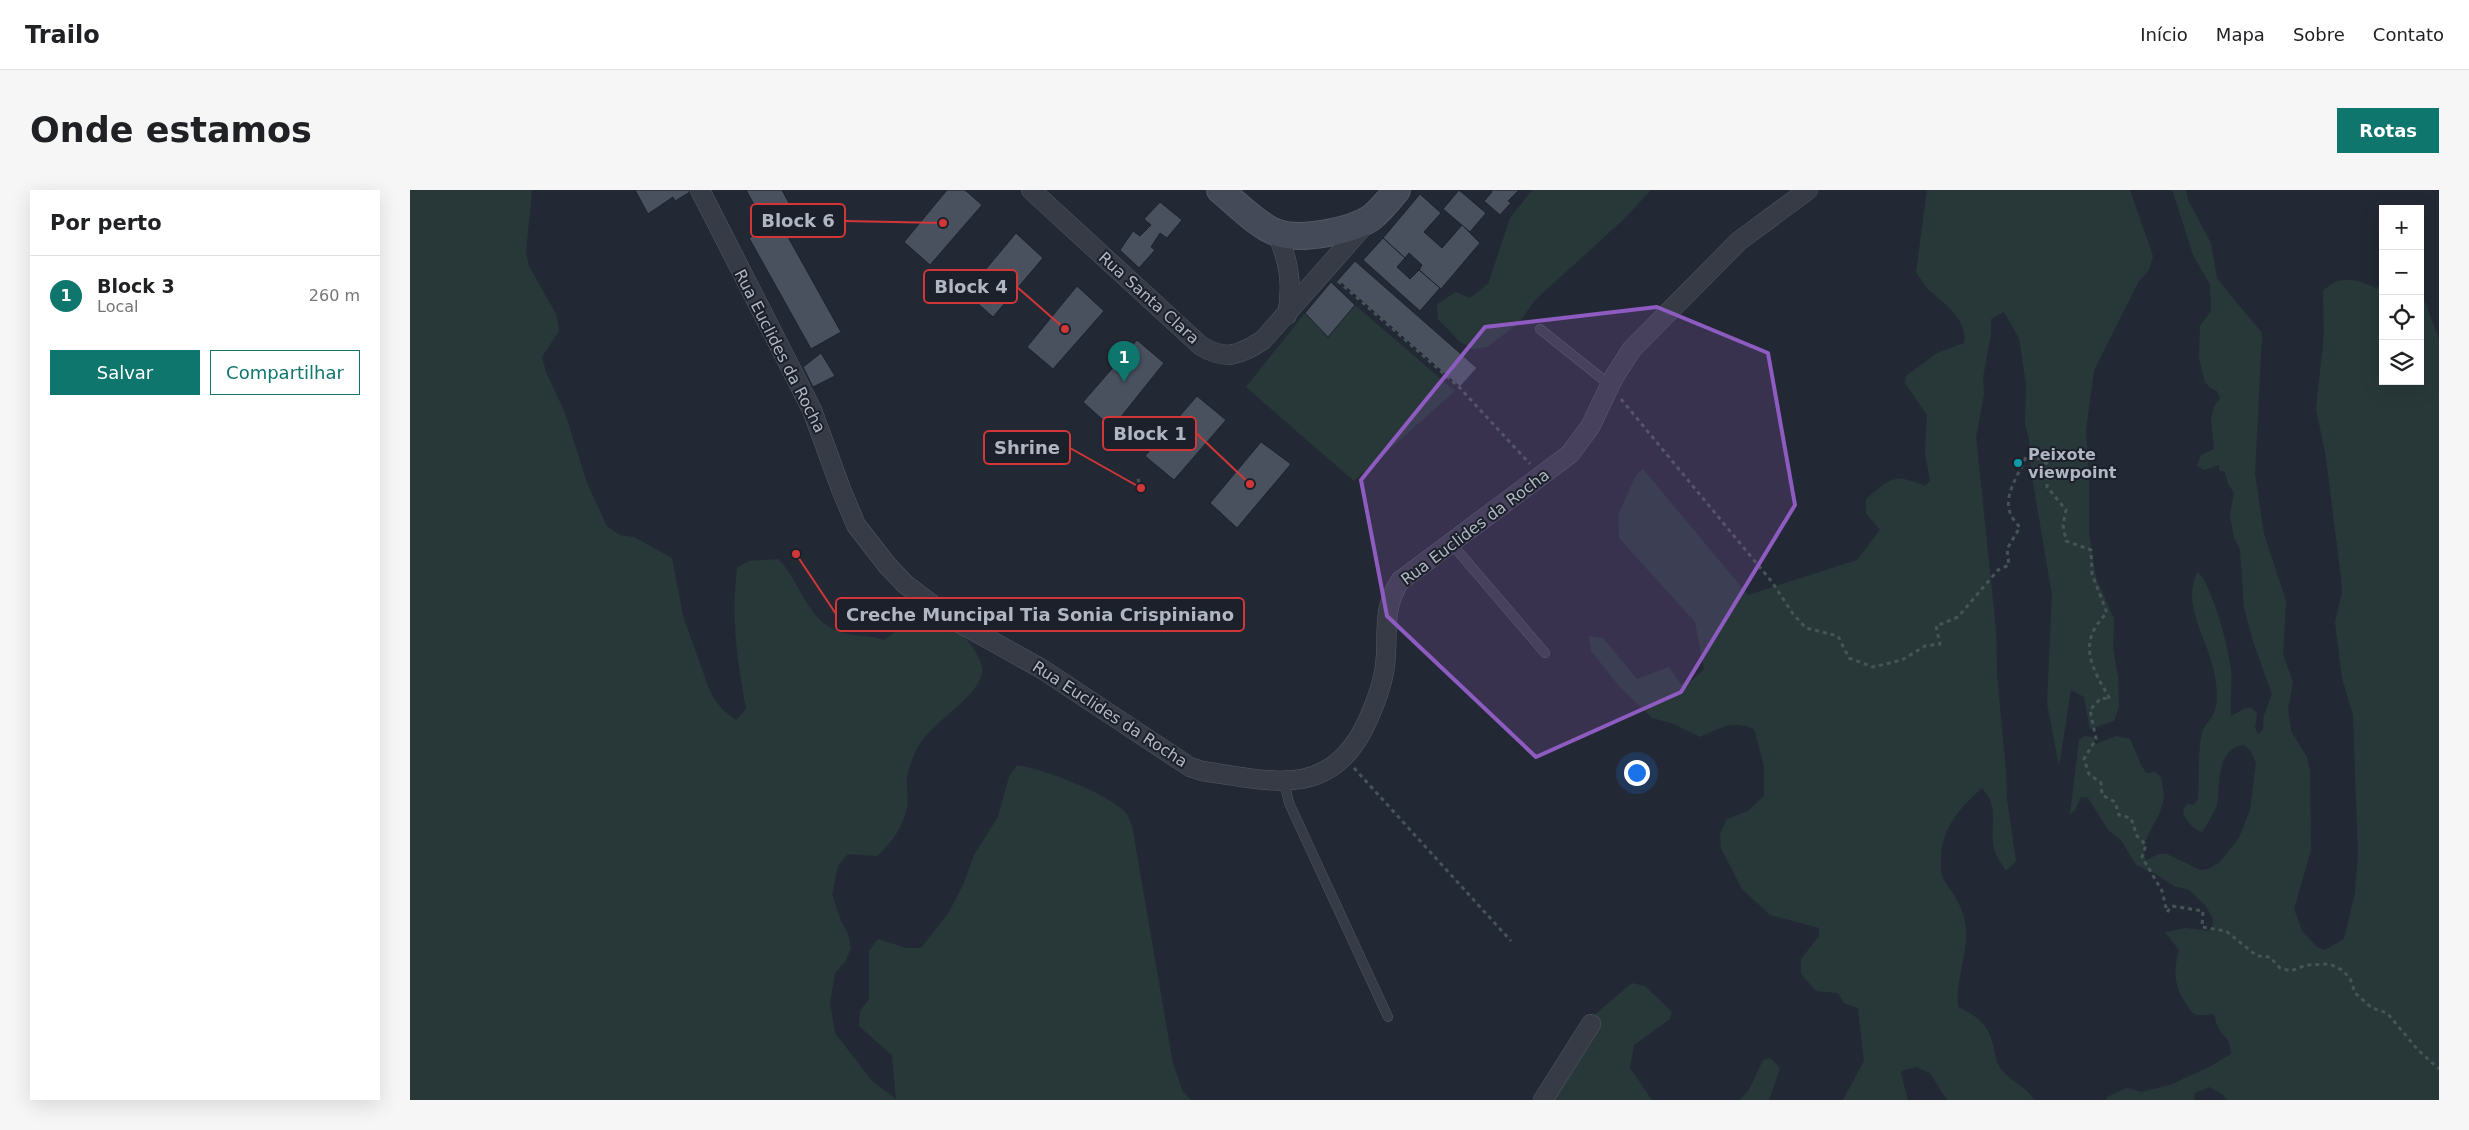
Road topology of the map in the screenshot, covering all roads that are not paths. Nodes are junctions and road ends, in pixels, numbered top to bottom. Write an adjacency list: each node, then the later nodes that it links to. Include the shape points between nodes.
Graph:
1 (700, 190): 13 (street, Rua Euclides da Rocha, via 812,410 856,525 905,584 960,624 1042,668 1190,767 1202,772)
2 (1031, 190): 8 (street, Rua Santa Clara, via 1210,351 1231,355 1248,350 1263,340)
3 (1220, 190): 7 (main road)
4 (1397, 190): 6 (main road, Rua Santa Clara)
5 (1808, 190): 10 (street, Rua Euclides da Rocha, via 1739,242 1632,349)
6 (1371, 217): 7 (main road, via 1325,233 1293,236); 8 (street, Rua Santa Clara)
7 (1278, 233): 8 (street, via 1290,276)
8 (1287, 315)
9 (1540, 329): 10 (lane)
10 (1610, 386): 11 (street, Rua Euclides da Rocha, via 1581,441 1560,462)
11 (1451, 543): 12 (lane); 13 (street, Rua Euclides da Rocha, via 1400,581 1392,593 1386,612 1383,680 1369,718 1345,758 1326,772 1310,778)
12 (1545, 654)
13 (1284, 781): 14 (lane, via 1289,803)
14 (1388, 1016)
15 (1591, 1024): 16 (street)
16 (1543, 1100)

